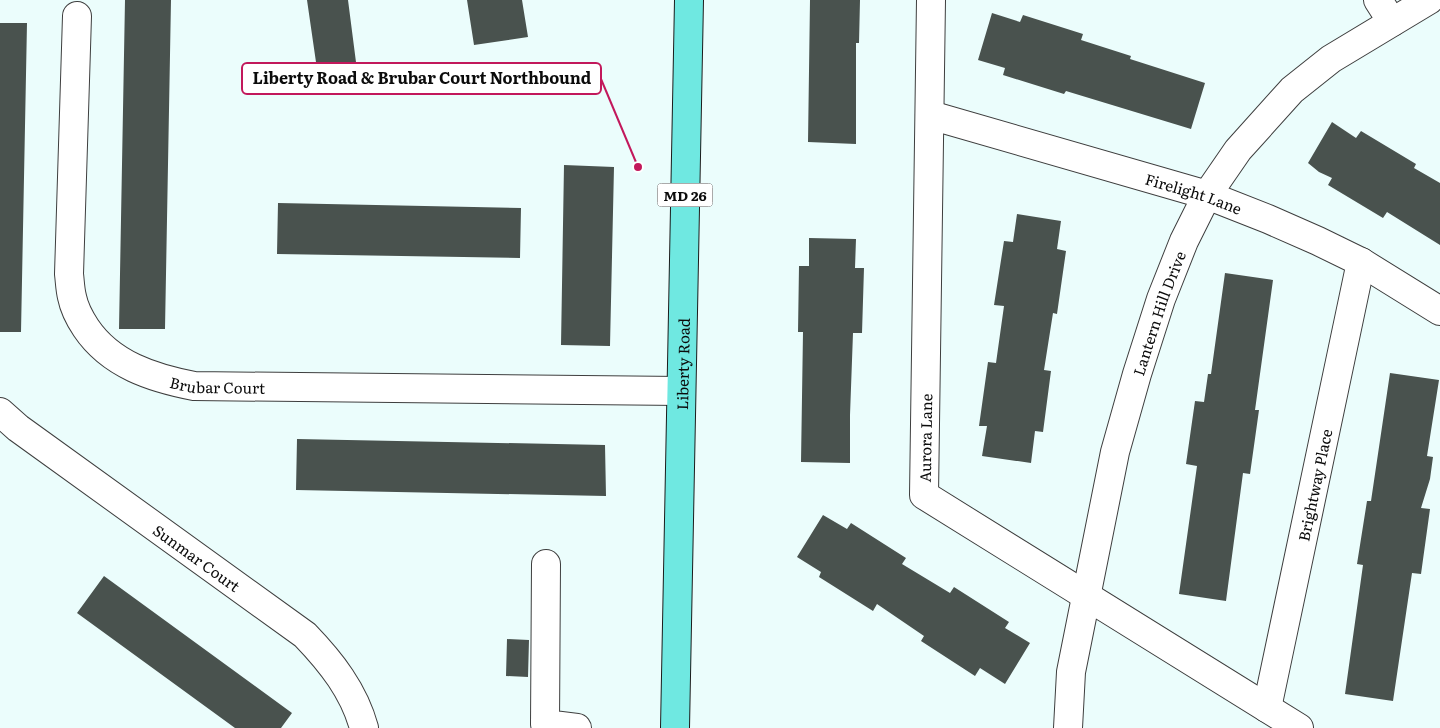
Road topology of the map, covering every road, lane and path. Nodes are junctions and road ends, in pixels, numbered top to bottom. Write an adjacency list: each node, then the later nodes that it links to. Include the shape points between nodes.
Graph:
1 (689, 0): 10 (main road, Liberty Road / MD 26)
2 (931, 0): 6 (street, Aurora Lane)
3 (1429, 0): 4 (street, Lantern Hill Drive)
4 (1385, 11): 7 (street, Lantern Hill Drive, via 1292,90 1238,150)
5 (77, 16): 10 (street, Brubar Court, via 69,274 72,298 81,320 93,338 111,355 138,370 194,386)
6 (930, 115): 7 (street, Firelight Lane); 13 (street, Aurora Lane, via 924,496)
7 (1207, 196): 8 (street, Firelight Lane, via 1268,219); 13 (street, Lantern Hill Drive, via 1184,241 1137,374 1115,452)
8 (1360, 262): 9 (street, Firelight Lane); 14 (street, Brightway Place)
9 (1440, 310)
10 (681, 391): 17 (main road, Liberty Road / MD 26)
11 (0, 412): 15 (street, Sunmar Court, via 305,635 340,674)
12 (546, 564): 16 (street, via 546,724)
13 (1085, 596): 14 (street, Aurora Lane); 18 (street, Lantern Hill Drive, via 1071,672)
14 (1267, 708): 19 (street, Aurora Lane)
15 (364, 728)
16 (577, 728)
17 (675, 728)
18 (1068, 728)
19 (1299, 728)

